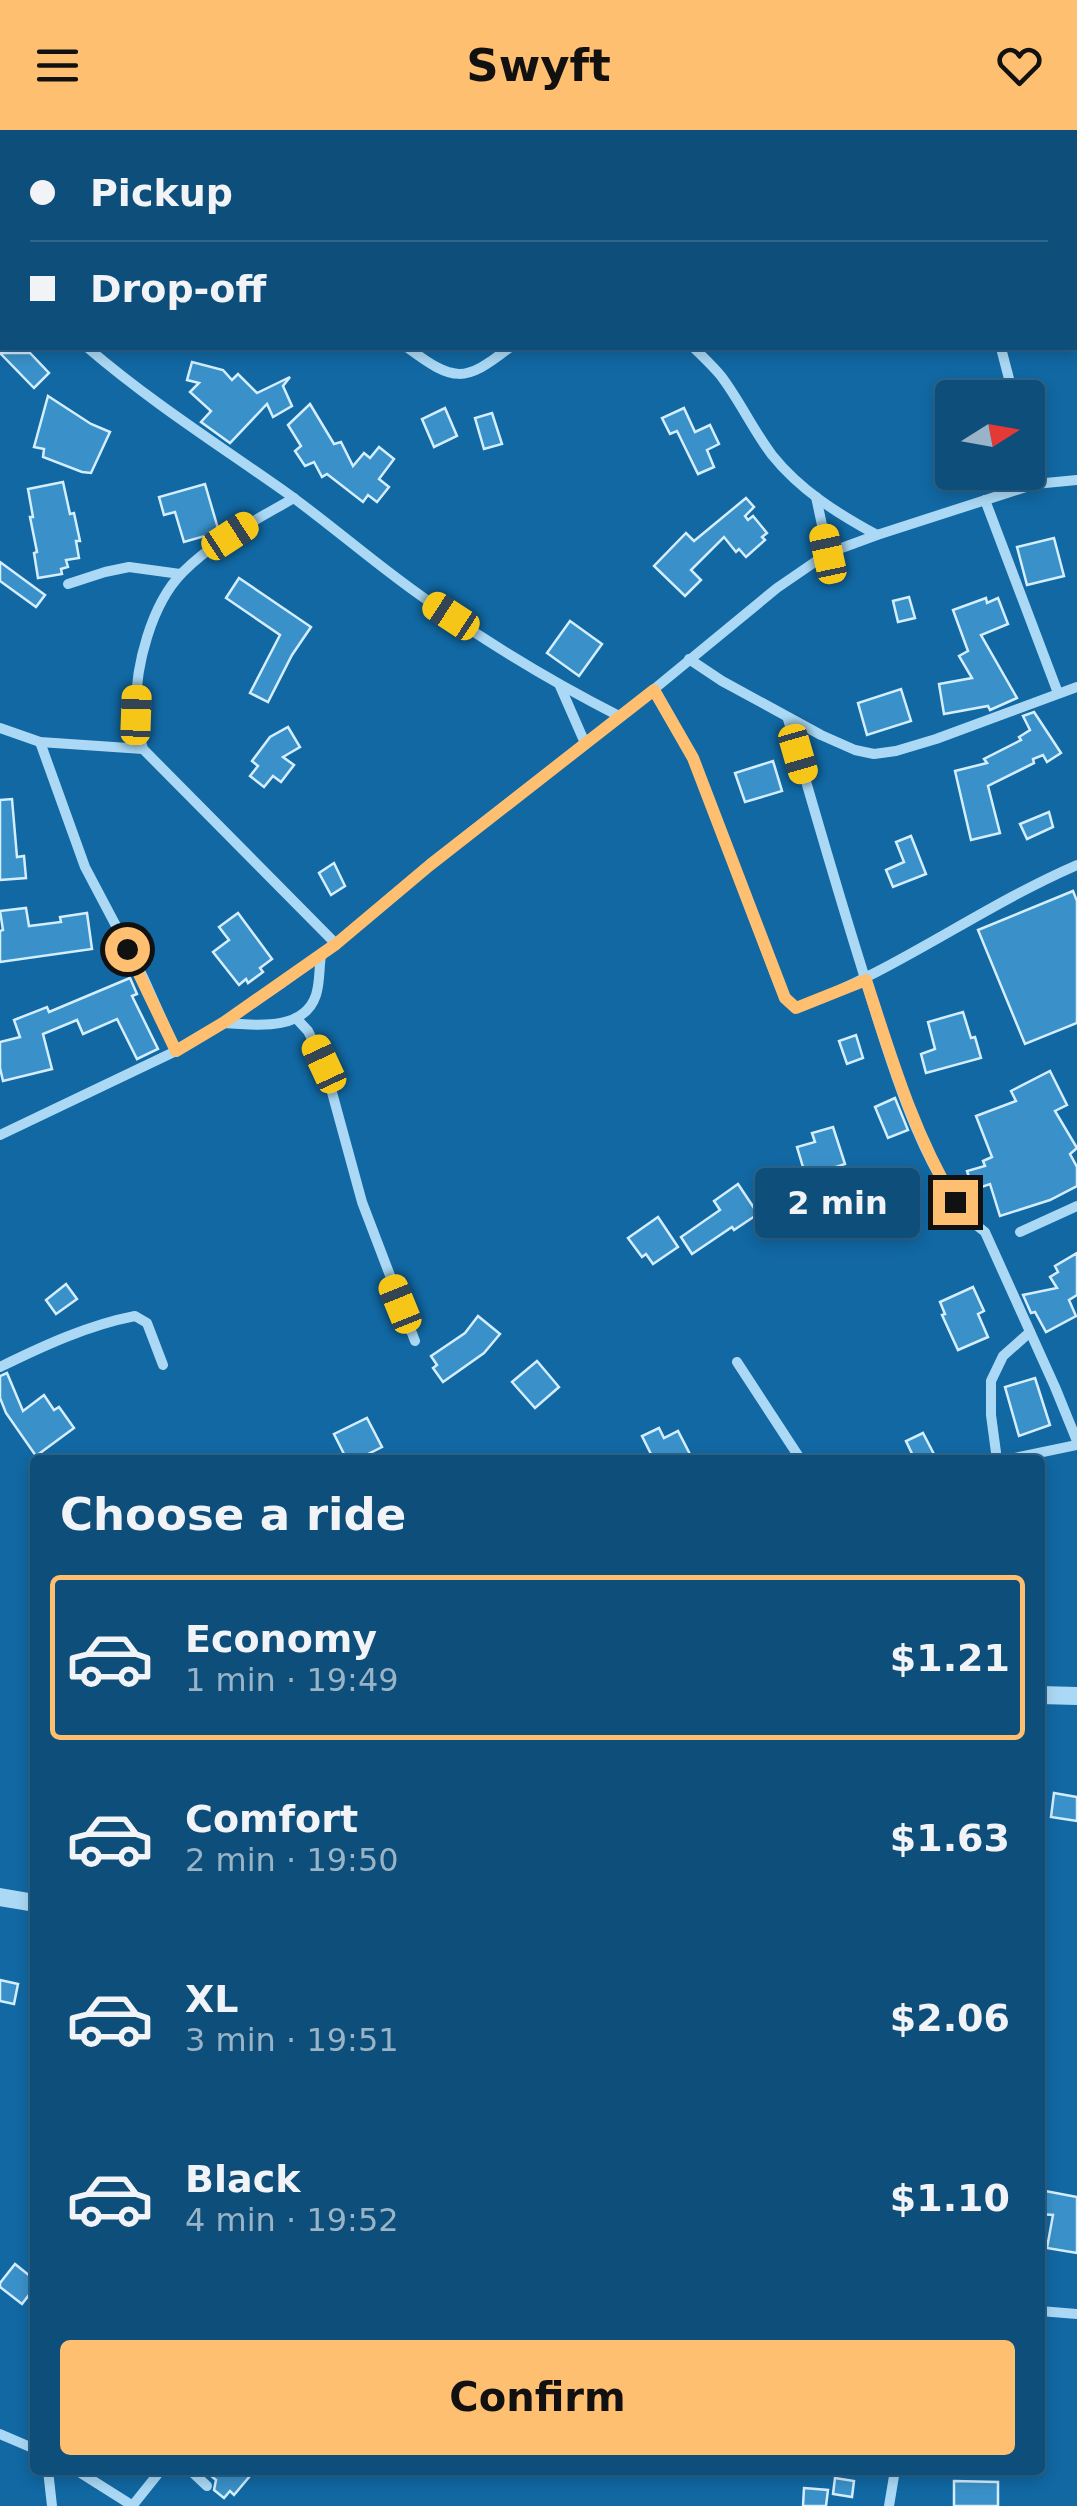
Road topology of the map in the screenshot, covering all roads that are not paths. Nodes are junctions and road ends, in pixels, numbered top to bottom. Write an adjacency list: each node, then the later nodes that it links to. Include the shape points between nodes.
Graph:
1 (90, 350): 11 (street)
2 (411, 350): 3 (street, via 448,374 465,374)
3 (507, 350)
4 (696, 350): 10 (street, via 774,458)
5 (1002, 350): 6 (street)
6 (1009, 380)
7 (1077, 480): 8 (street)
8 (1045, 483)
9 (1016, 490): 12 (street)
10 (816, 497): 13 (street); 14 (street)
11 (294, 498): 15 (street); 18 (street, via 425,599)
12 (985, 500): 13 (street); 21 (street)
13 (877, 534): 14 (street)
14 (828, 554): 17 (street)
15 (180, 574): 16 (street, via 129,567); 27 (street, via 144,645 136,715)
16 (68, 584)
17 (689, 659): 20 (street); 23 (street)
18 (560, 686): 22 (street); 26 (street)
19 (1077, 687): 21 (street)
20 (654, 690): 22 (street); 31 (street, via 693,758 785,998 796,1008)
21 (1058, 693): 23 (street, via 896,752 855,750)
22 (619, 716): 26 (street)
23 (788, 718): 31 (street)
24 (0, 728): 25 (street)
25 (40, 742): 27 (street); 34 (street, via 85,867)
26 (585, 743): 29 (street)
27 (143, 749): 29 (street)
28 (1077, 866): 31 (street)
29 (336, 944): 30 (street)
30 (320, 955): 32 (street, via 316,997); 33 (street)
31 (866, 980): 38 (street, via 932,1164 969,1221 985,1232)
32 (296, 1018): 33 (street); 39 (street, via 324,1064 362,1202)
33 (223, 1023): 34 (street)
34 (176, 1051): 35 (street)
35 (0, 1135)
36 (1077, 1206): 37 (street)
37 (1020, 1232)
38 (1030, 1332): 43 (street); 45 (street, via 1003,1356 991,1381)
39 (415, 1341)
40 (737, 1362): 44 (street)
41 (163, 1365): 42 (street, via 147,1323 135,1316 77,1332)
42 (0, 1367)
43 (1077, 1443): 46 (street)
44 (798, 1455)
45 (996, 1455)
46 (1026, 1455)
47 (1045, 1695): 48 (street)
48 (1077, 1696)
49 (0, 1897): 50 (street)
50 (30, 1902)
51 (1045, 2311): 52 (street)
52 (1077, 2314)
53 (0, 2434): 54 (street)
54 (30, 2448)
55 (49, 2475): 61 (street)
56 (84, 2475): 62 (street)
57 (157, 2475): 62 (street)
58 (195, 2475): 60 (street)
59 (894, 2475): 63 (street)
60 (207, 2486)
61 (52, 2506)
62 (133, 2506)
63 (889, 2506)

